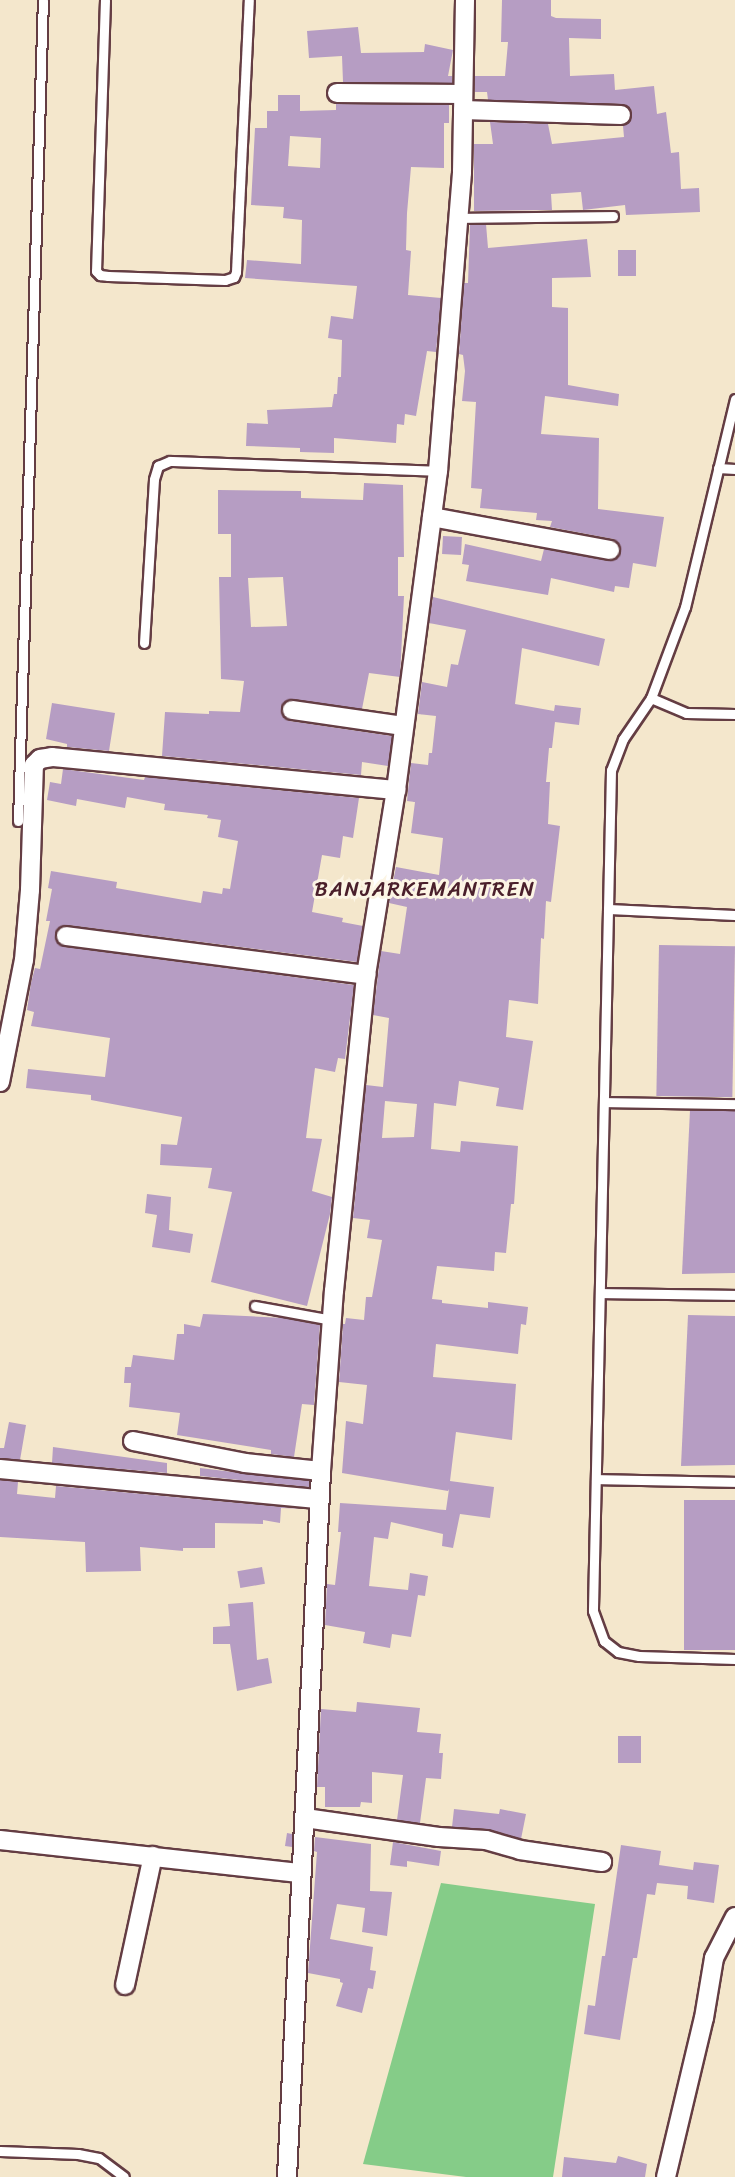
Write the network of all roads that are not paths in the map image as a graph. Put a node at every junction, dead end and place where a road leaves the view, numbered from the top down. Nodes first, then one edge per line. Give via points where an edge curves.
1 (43, 0) edge
2 (105, 0) edge
3 (249, 0) edge
4 (465, 0) edge
5 (337, 93) dead end
6 (463, 102) junction
7 (621, 115) dead end
8 (613, 216) dead end
9 (458, 218) junction
10 (735, 399) edge
11 (718, 468) junction
12 (735, 469) edge
13 (438, 471) junction
14 (432, 517) junction
15 (610, 550) dead end
16 (144, 643) dead end
17 (651, 698) junction
18 (292, 710) dead end
19 (735, 714) edge
20 (403, 726) junction
21 (396, 790) junction
22 (18, 820) dead end
23 (608, 909) junction
24 (735, 915) edge
25 (66, 936) dead end
26 (366, 975) junction
27 (0, 1082) edge
28 (604, 1102) junction
29 (735, 1104) edge
30 (600, 1293) junction
31 (735, 1295) edge
32 (255, 1306) dead end
33 (332, 1320) junction
34 (133, 1441) dead end
35 (0, 1469) edge
36 (321, 1471) junction
37 (596, 1479) junction
38 (735, 1482) edge
39 (320, 1499) junction
40 (735, 1659) edge
41 (305, 1818) junction
42 (0, 1840) edge
43 (153, 1856) junction
44 (602, 1862) dead end
45 (302, 1873) junction
46 (735, 1917) edge
47 (125, 1985) dead end
48 (0, 2151) edge
49 (124, 2177) edge
50 (287, 2177) edge
51 (666, 2177) edge

1 - 22 lane
2 - 3 lane via 96,272 108,276 225,280 236,272
4 - 6 street
5 - 6 street
6 - 7 street
6 - 9 street
8 - 9 lane
9 - 13 street
10 - 11 lane
11 - 12 lane
11 - 17 lane via 685,607
13 - 14 street
13 - 16 lane via 170,461 158,466
14 - 15 street
14 - 20 street
17 - 19 lane via 686,713
17 - 23 lane via 623,739 611,770
18 - 20 street
20 - 21 street
21 - 26 street
21 - 27 street via 52,757 40,759 34,765 24,960
23 - 24 lane
23 - 28 lane
25 - 26 street
26 - 33 street
28 - 29 lane
28 - 30 lane
30 - 31 lane
30 - 37 lane
32 - 33 lane
33 - 36 street
34 - 36 street via 245,1462
35 - 39 street
36 - 39 street
37 - 38 lane
37 - 40 lane via 593,1611 604,1641 618,1652 639,1656
39 - 41 street
41 - 44 street via 486,1840 520,1850
41 - 45 street
42 - 43 street
43 - 45 street
43 - 47 street
45 - 50 street
46 - 51 street via 714,1958 704,2019
48 - 49 lane via 99,2158

